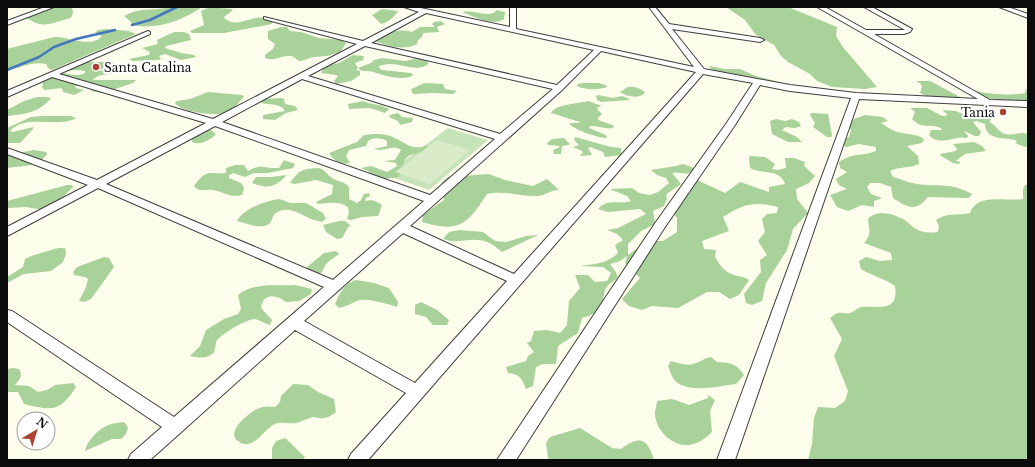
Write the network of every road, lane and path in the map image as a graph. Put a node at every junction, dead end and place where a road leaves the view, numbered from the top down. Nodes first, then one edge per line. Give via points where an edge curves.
1 (51, 7) edge
2 (407, 7) edge
3 (513, 7) edge
4 (652, 7) edge
5 (820, 7) edge
6 (867, 7) edge
7 (1002, 7) edge
8 (425, 11) junction
9 (1028, 16) edge
10 (266, 18) dead end
11 (7, 23) edge
12 (667, 26) junction
13 (513, 29) junction
14 (861, 32) junction
15 (148, 33) dead end
16 (760, 40) dead end
17 (362, 43) junction
18 (599, 48) junction
19 (701, 71) junction
20 (52, 75) junction
21 (300, 76) junction
22 (757, 83) junction
23 (559, 88) junction
24 (7, 94) edge
25 (856, 96) junction
26 (988, 102) junction
27 (1028, 104) edge
28 (213, 122) junction
29 (502, 138) junction
30 (7, 151) edge
31 (97, 184) junction
32 (432, 200) junction
33 (401, 227) junction
34 (7, 232) edge
35 (516, 280) junction
36 (334, 286) junction
37 (7, 314) edge
38 (293, 322) junction
39 (417, 392) junction
40 (175, 427) junction
41 (137, 460) edge
42 (357, 460) edge
43 (506, 460) edge
44 (726, 460) edge

1 - 11 street
2 - 8 street
3 - 13 street
4 - 12 street
5 - 14 street
6 - 14 street via 909,29 904,32
7 - 9 street
8 - 13 street
8 - 17 street
10 - 17 street
12 - 16 street
12 - 19 street
13 - 18 street
14 - 26 street
15 - 20 street
17 - 21 street
17 - 23 street
18 - 19 street
18 - 23 street
19 - 22 street
19 - 35 street
20 - 24 street
20 - 28 street
21 - 28 street
21 - 29 street
22 - 25 street
22 - 43 street
23 - 29 street
25 - 26 street
25 - 44 street
26 - 27 street
28 - 31 street
28 - 32 street
29 - 32 street
30 - 31 street
31 - 34 street
31 - 36 street
32 - 33 street
33 - 35 street
33 - 36 street
35 - 39 street
36 - 38 street
37 - 40 street
38 - 39 street
38 - 40 street
39 - 42 street
40 - 41 street

